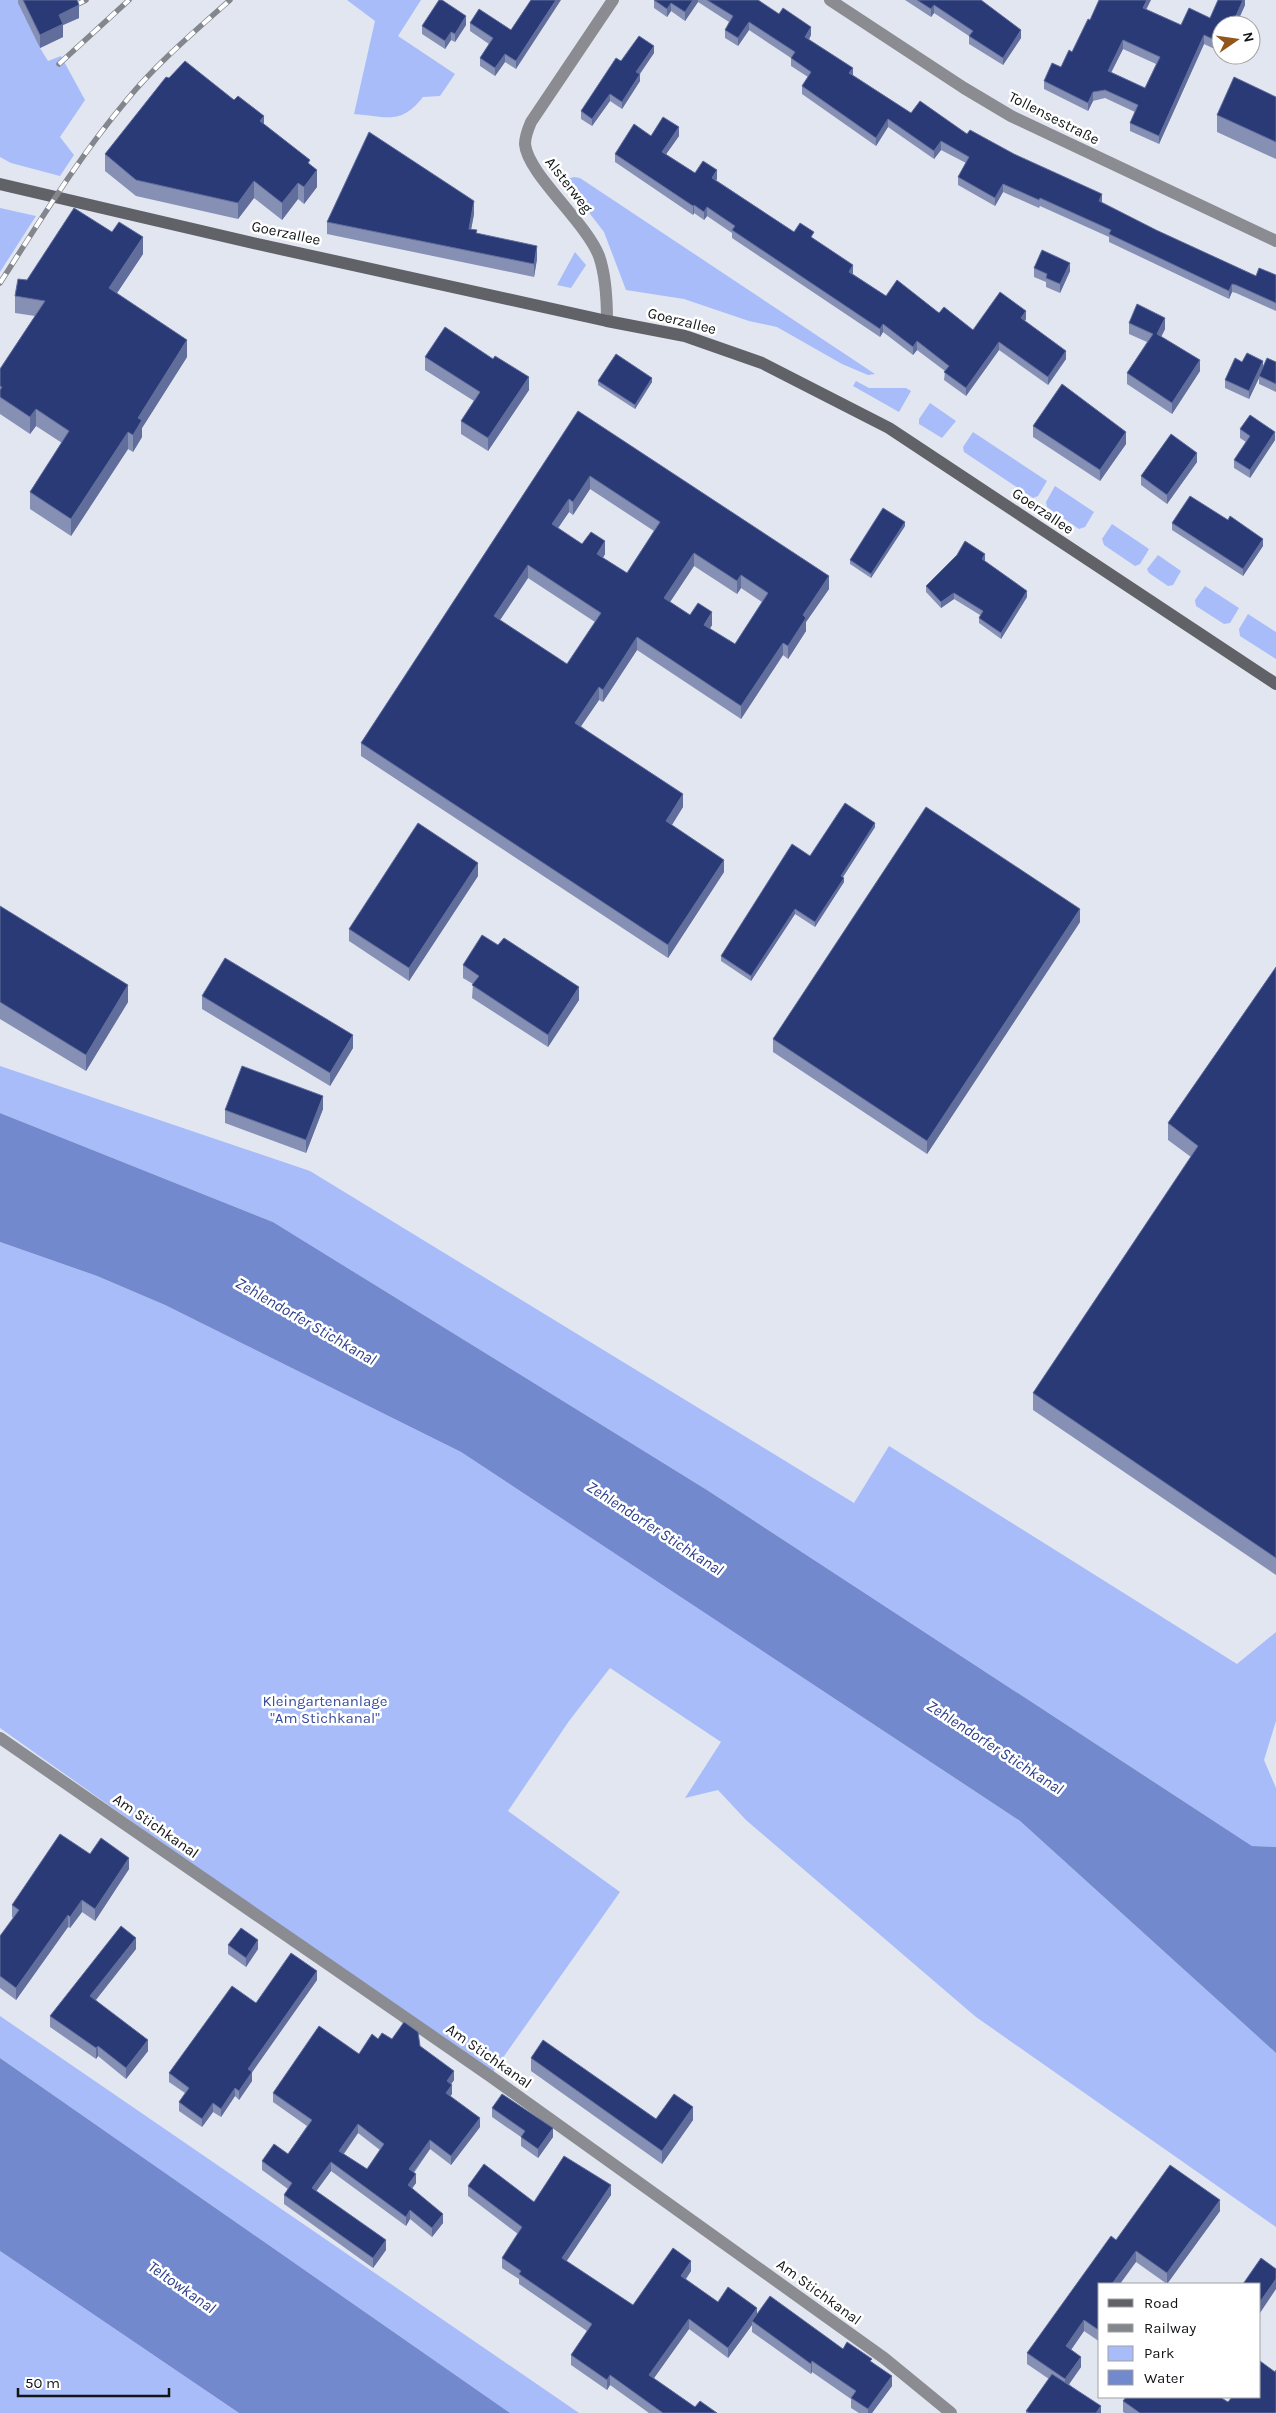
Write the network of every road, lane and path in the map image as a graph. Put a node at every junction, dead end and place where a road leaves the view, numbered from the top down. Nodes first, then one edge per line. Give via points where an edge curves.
1 (613, 0) edge
2 (830, 0) edge
3 (0, 184) edge
4 (1276, 241) edge
5 (607, 321) junction
6 (1276, 684) edge
7 (0, 1738) edge
8 (951, 2413) edge

1 - 5 street, Alsterweg via 531,122 525,144 531,163 586,232 598,256 606,292
2 - 4 street, Tollensestraße via 1011,116
3 - 5 main road, Goerzallee
5 - 6 main road, Goerzallee via 685,336 762,363 860,412
7 - 8 street, Am Stichkanal via 490,2076 884,2358

